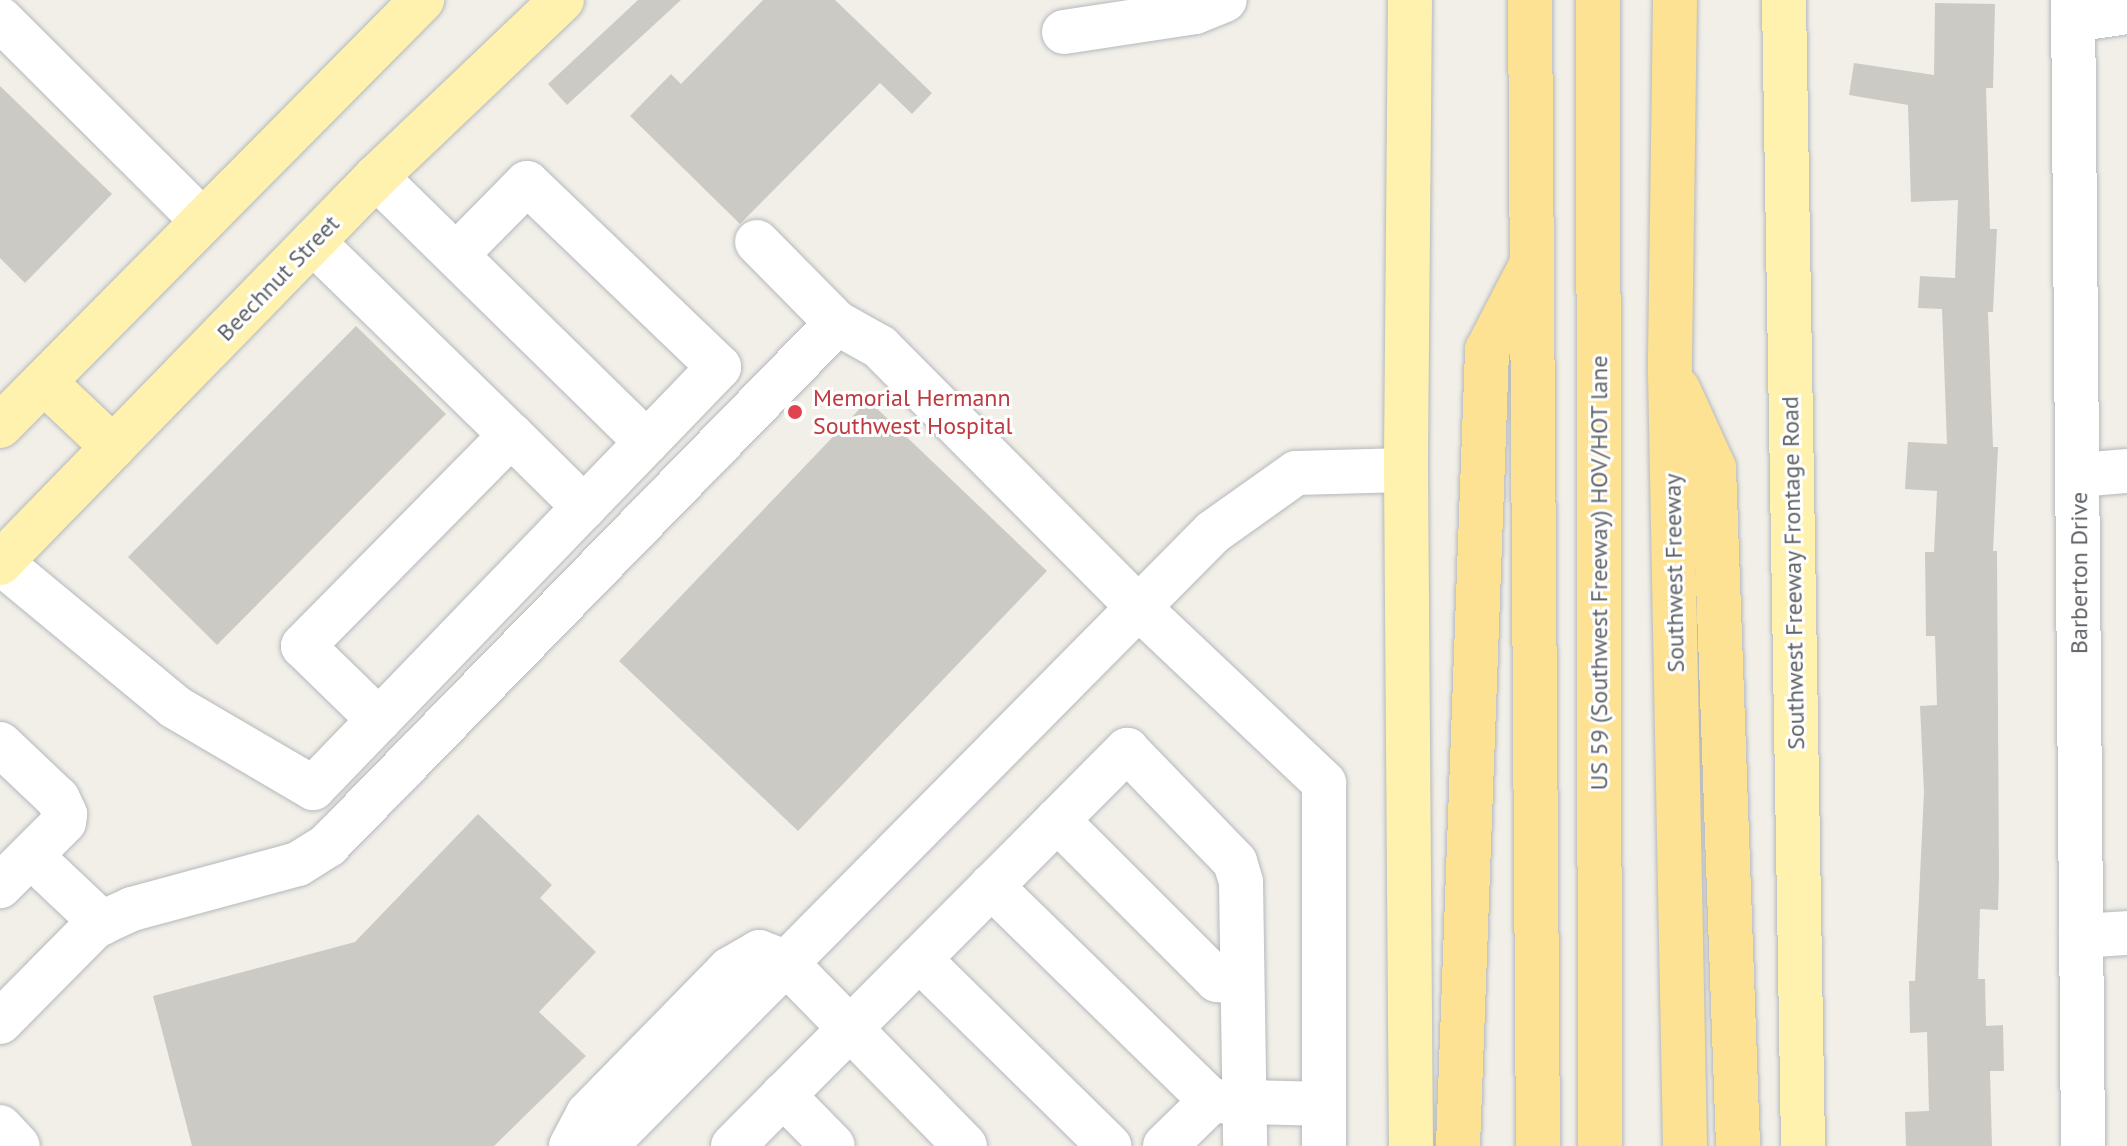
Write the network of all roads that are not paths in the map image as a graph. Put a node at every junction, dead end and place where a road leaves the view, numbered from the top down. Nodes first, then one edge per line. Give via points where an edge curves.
1 (422, 0) edge
2 (562, 0) edge
3 (1225, 0) edge
4 (1410, 0) edge
5 (1530, 0) edge
6 (1598, 0) edge
7 (1675, 0) edge
8 (1784, 0) edge
9 (2073, 10) edge
10 (2127, 12) edge
11 (0, 19) edge
12 (1064, 32) dead end
13 (376, 177) junction
14 (202, 220) junction
15 (313, 242) junction
16 (757, 242) dead end
17 (456, 255) junction
18 (1532, 263) junction
19 (837, 323) junction
20 (1670, 372) junction
21 (44, 382) junction
22 (0, 426) edge
23 (511, 435) junction
24 (647, 442) junction
25 (113, 447) junction
26 (1406, 470) junction
27 (2127, 471) edge
28 (2078, 475) junction
29 (584, 507) junction
30 (0, 562) edge
31 (1136, 605) junction
32 (379, 720) junction
33 (0, 744) edge
34 (1057, 820) junction
35 (14, 872) edge
36 (991, 886) junction
37 (90, 932) junction
38 (2127, 933) edge
39 (2081, 936) junction
40 (919, 959) junction
41 (785, 962) junction
42 (1242, 982) junction
43 (0, 1022) edge
44 (849, 1030) junction
45 (783, 1095) junction
46 (1227, 1102) junction
47 (1324, 1125) edge
48 (0, 1127) edge
49 (18, 1146) edge
50 (571, 1146) edge
51 (605, 1146) edge
52 (733, 1146) edge
53 (833, 1146) edge
54 (965, 1146) edge
55 (1109, 1146) edge
56 (1165, 1146) edge
57 (1245, 1146) edge
58 (1411, 1146) edge
59 (1458, 1146) edge
60 (1538, 1146) edge
61 (1600, 1146) edge
62 (1685, 1146) edge
63 (1738, 1146) edge
64 (1803, 1146) edge
65 (2083, 1146) edge

1 - 14 main road
2 - 13 main road, Beechnut Street
3 - 12 street via 1195,12
4 - 26 main road
5 - 18 highway
6 - 61 highway, US 59 (Southwest Freeway) HOV/HOT lane
7 - 20 highway, Southwest Freeway
8 - 64 main road, Southwest Freeway Frontage Road
9 - 10 street
9 - 28 street, Barberton Drive
11 - 14 street
13 - 15 main road, Beechnut Street
13 - 17 street
14 - 21 main road
15 - 23 street
15 - 25 main road, Beechnut Street
16 - 19 street
17 - 24 street
17 - 24 street via 527,183 719,367
18 - 59 highway via 1487,350
18 - 60 highway
19 - 31 street via 880,347
19 - 37 street via 328,845 298,864 132,909
20 - 62 highway, Southwest Freeway
20 - 63 highway via 1714,468
21 - 22 main road
21 - 25 main road
23 - 29 street
23 - 32 street via 303,646
24 - 29 street
25 - 30 main road, Beechnut Street
26 - 31 street via 1296,473 1213,532
26 - 58 main road
27 - 28 street
28 - 39 street, Barberton Drive
29 - 32 street
30 - 32 street via 175,707 313,788
31 - 41 street
31 - 47 street via 1324,783
33 - 35 street via 58,799 65,814
34 - 36 street
34 - 42 street via 1217,980
34 - 42 street via 1127,750 1235,862 1241,882
35 - 37 street
36 - 40 street
36 - 46 street
37 - 43 street
38 - 39 street
39 - 65 street, Barberton Drive
40 - 44 street
40 - 55 street
41 - 44 street
41 - 50 street via 759,952 730,969 588,1114
41 - 51 street
42 - 46 street
44 - 45 street
44 - 54 street
45 - 52 street
45 - 53 street
46 - 47 street
46 - 56 street
46 - 57 street
48 - 49 street

